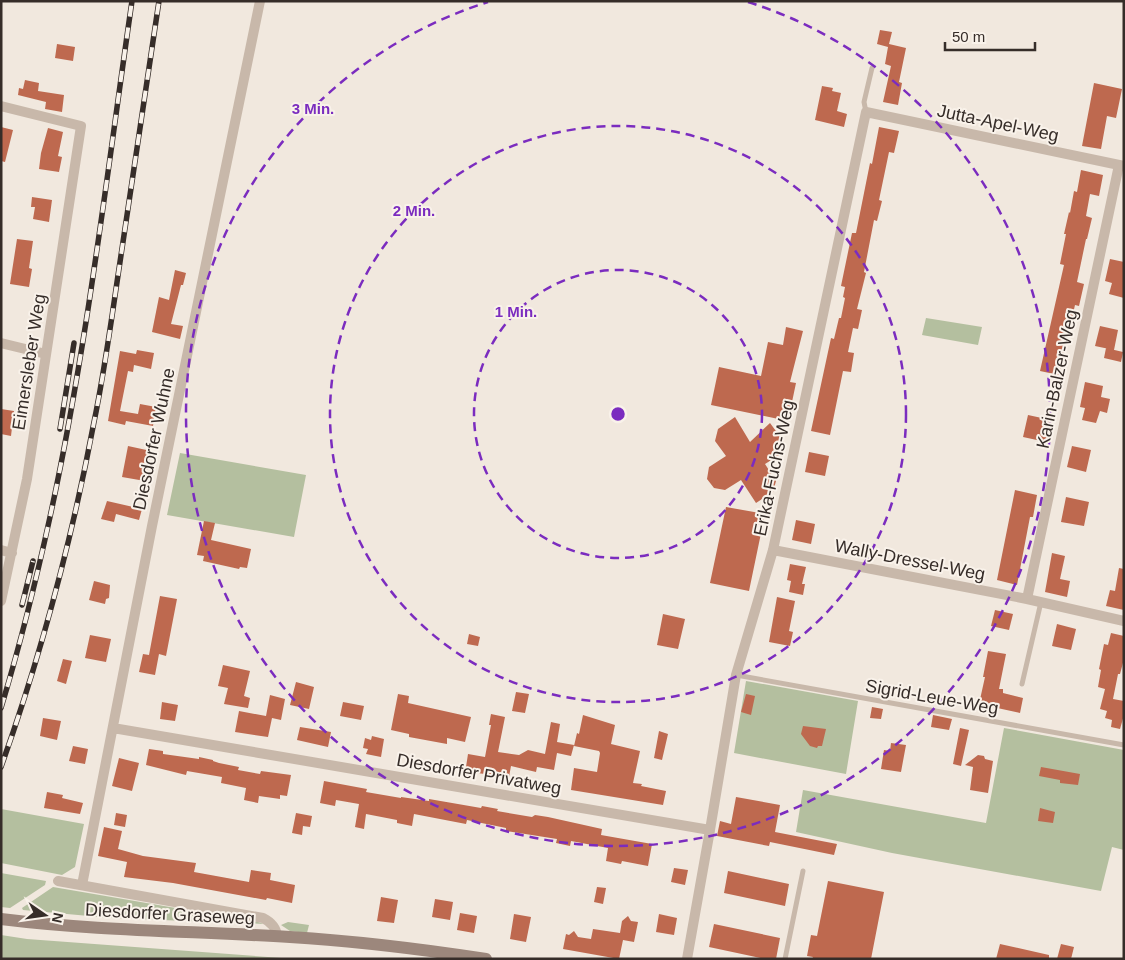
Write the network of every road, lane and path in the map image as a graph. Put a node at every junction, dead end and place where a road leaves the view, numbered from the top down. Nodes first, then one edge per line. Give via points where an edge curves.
1 (260, 1) edge
2 (872, 68) dead end
3 (1, 106) edge
4 (866, 112) junction
5 (1121, 166) edge
6 (1, 342) edge
7 (46, 354) junction
8 (1, 550) edge
9 (773, 550) junction
10 (12, 553) junction
11 (1027, 599) junction
12 (1, 601) edge
13 (1041, 602) junction
14 (1124, 621) edge
15 (736, 675) junction
16 (1022, 684) dead end
17 (113, 728) junction
18 (1124, 745) edge
19 (710, 830) junction
20 (803, 871) dead end
21 (58, 881) dead end
22 (82, 885) junction
23 (1, 919) edge
24 (277, 936) junction
25 (486, 959) edge
26 (687, 959) edge
27 (785, 959) edge

1 - 17 street, Diesdorfer Wuhne
2 - 4 lane via 864,102
3 - 7 street, Eimersleber Weg via 81,126
4 - 5 street, Jutta-Apel-Weg
4 - 9 street, Erika-Fuchs-Weg
5 - 11 street, Karin-Balzer-Weg
6 - 7 street
7 - 10 street, Eimersleber Weg
8 - 10 street
9 - 11 street, Wally-Dressel-Weg
9 - 15 street, Erika-Fuchs-Weg
10 - 12 street, Eimersleber Weg
11 - 13 street, Wally-Dressel-Weg
13 - 14 street, Wally-Dressel-Weg
13 - 16 lane
15 - 18 lane, Sigrid-Leue-Weg
15 - 19 street, Erika-Fuchs-Weg
17 - 19 street, Diesdorfer Privatweg
17 - 22 street, Diesdorfer Wuhne
19 - 26 street
20 - 27 lane
21 - 22 street, Diesdorfer Graseweg
22 - 24 street, Diesdorfer Graseweg via 263,918 272,924
23 - 24 main road, Diesdorfer Graseweg via 143,931
24 - 25 main road, Diesdorfer Graseweg

